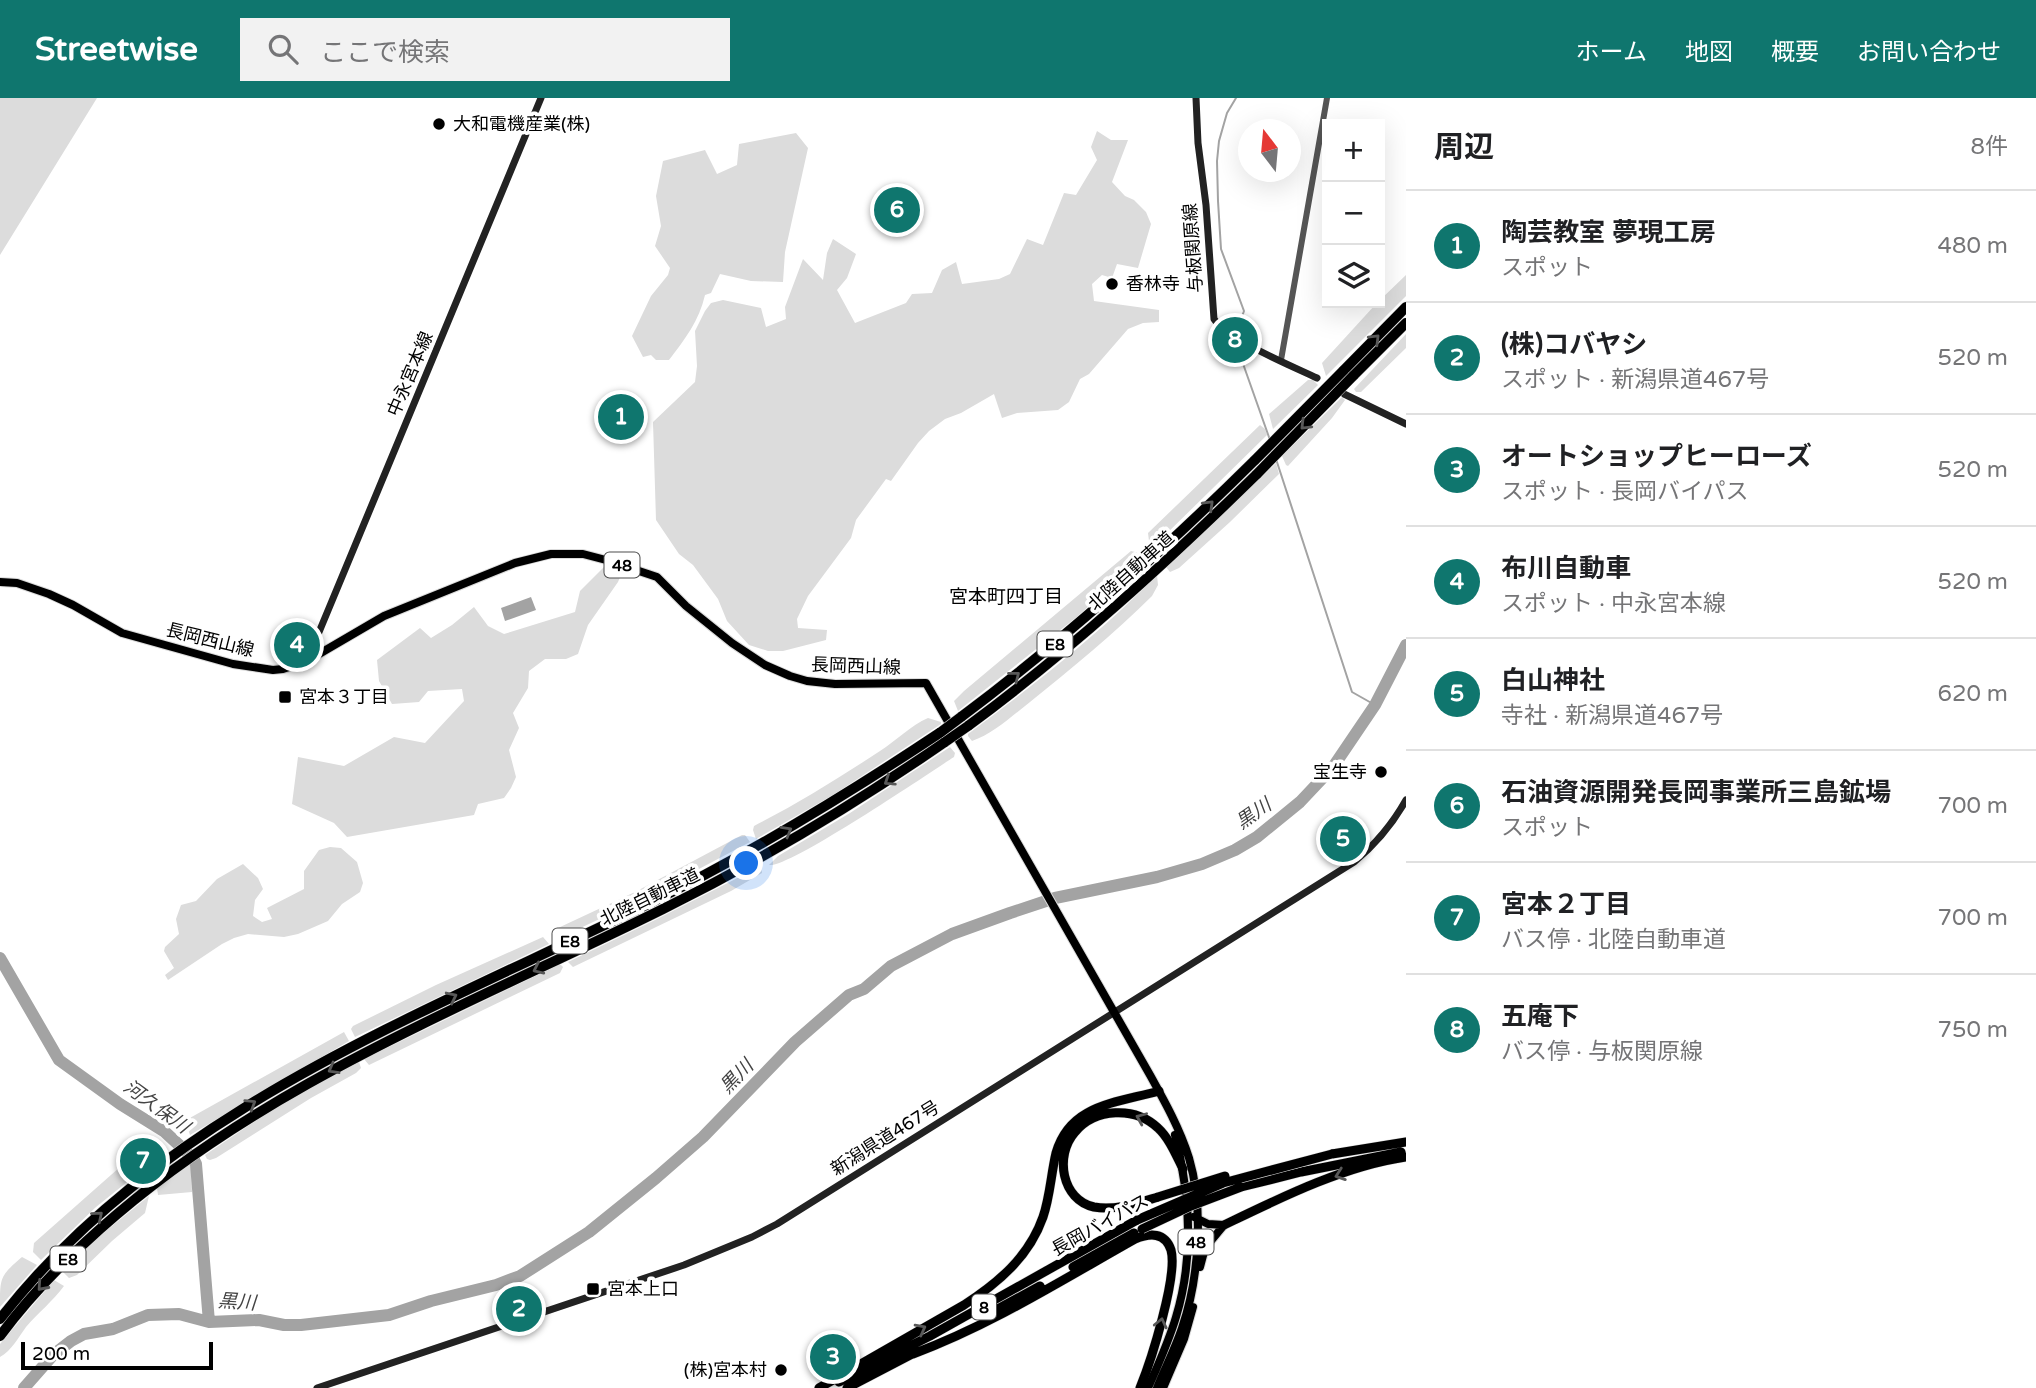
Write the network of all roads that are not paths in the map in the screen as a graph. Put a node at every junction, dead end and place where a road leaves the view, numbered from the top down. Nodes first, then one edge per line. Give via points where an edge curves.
1 (541, 98) edge
2 (1196, 98) edge
3 (1327, 98) edge
4 (1406, 307) edge
5 (1406, 323) edge
6 (1281, 360) junction
7 (1348, 374) junction
8 (1317, 378) dead end
9 (1344, 394) dead end
10 (1406, 424) edge
11 (0, 582) edge
12 (307, 662) junction
13 (1406, 800) edge
14 (1115, 1012) junction
15 (1160, 1093) junction
16 (1406, 1142) edge
17 (196, 1146) junction
18 (1332, 1154) junction
19 (1406, 1154) edge
20 (1183, 1169) junction
21 (1185, 1200) junction
22 (1196, 1219) junction
23 (1139, 1225) junction
24 (1223, 1225) junction
25 (0, 1318) edge
26 (0, 1336) edge
27 (913, 1354) junction
28 (317, 1388) edge
29 (819, 1388) edge
30 (828, 1388) edge
31 (847, 1388) edge
32 (1140, 1388) edge
33 (1149, 1388) edge
34 (1157, 1388) edge
35 (1163, 1388) edge

1 - 12 main road, 中永宮本線
2 - 6 main road, 与板関原線 via 1214,319 1222,329
3 - 6 street
7 -> 4 highway, 北陸自動車道 / E8
5 - 7 highway, 北陸自動車道 / E8
6 - 8 main road, 与板関原線
17 -> 7 highway, 北陸自動車道 / E8, bridge via 280,1086 375,1034 733,861 845,796 941,732 1059,641
7 -> 17 highway, 北陸自動車道 / E8, bridge via 1257,474 1169,558 1036,675 946,743 742,868 351,1059
9 - 10 main road
11 - 12 main road, 長岡西山線 / 48 via 49,594 122,634 233,664 273,670
12 - 14 main road, 長岡西山線 / 48 via 384,616 515,563 571,553 657,577 732,643 778,672 823,683 926,683
13 - 14 main road, 新潟県道467号 via 1381,839 1354,862
14 - 15 main road, 長岡西山線 / 48
14 - 28 main road, 新潟県道467号 via 752,1237 684,1265
15 - 20 main road, 48
15 - 22 main road, 長岡西山線 / 48 via 1189,1159
29 -> 15 highway via 955,1311 1001,1278 1025,1252 1042,1218 1056,1153 1068,1128 1096,1108
16 - 18 highway, 長岡バイパス / 8
25 -> 17 highway, 北陸自動車道 / E8 via 81,1231 146,1177
17 -> 26 highway, 北陸自動車道 / E8 via 66,1261
20 -> 18 highway, bridge via 1151,1122 1117,1113 1091,1120 1074,1133 1063,1172 1081,1202 1112,1209 1249,1170
18 - 23 highway, 長岡バイパス / 8, bridge via 1223,1183
19 - 23 highway, 長岡バイパス / 8, bridge via 1241,1187
19 -> 24 highway via 1290,1192
20 - 21 main road, 48
21 - 22 main road
21 - 33 main road, 48 via 1187,1255 1179,1307
22 - 24 main road
22 - 34 main road, 長岡西山線 / 48 via 1188,1308
23 - 27 highway, 長岡バイパス / 8
23 - 30 highway, 長岡バイパス / 8
24 - 35 main road, 48 via 1202,1255 1189,1325
27 - 31 highway, 長岡バイパス / 8
32 -> 27 highway via 1156,1342 1172,1261 1170,1248 1156,1235 1135,1239 1020,1305

